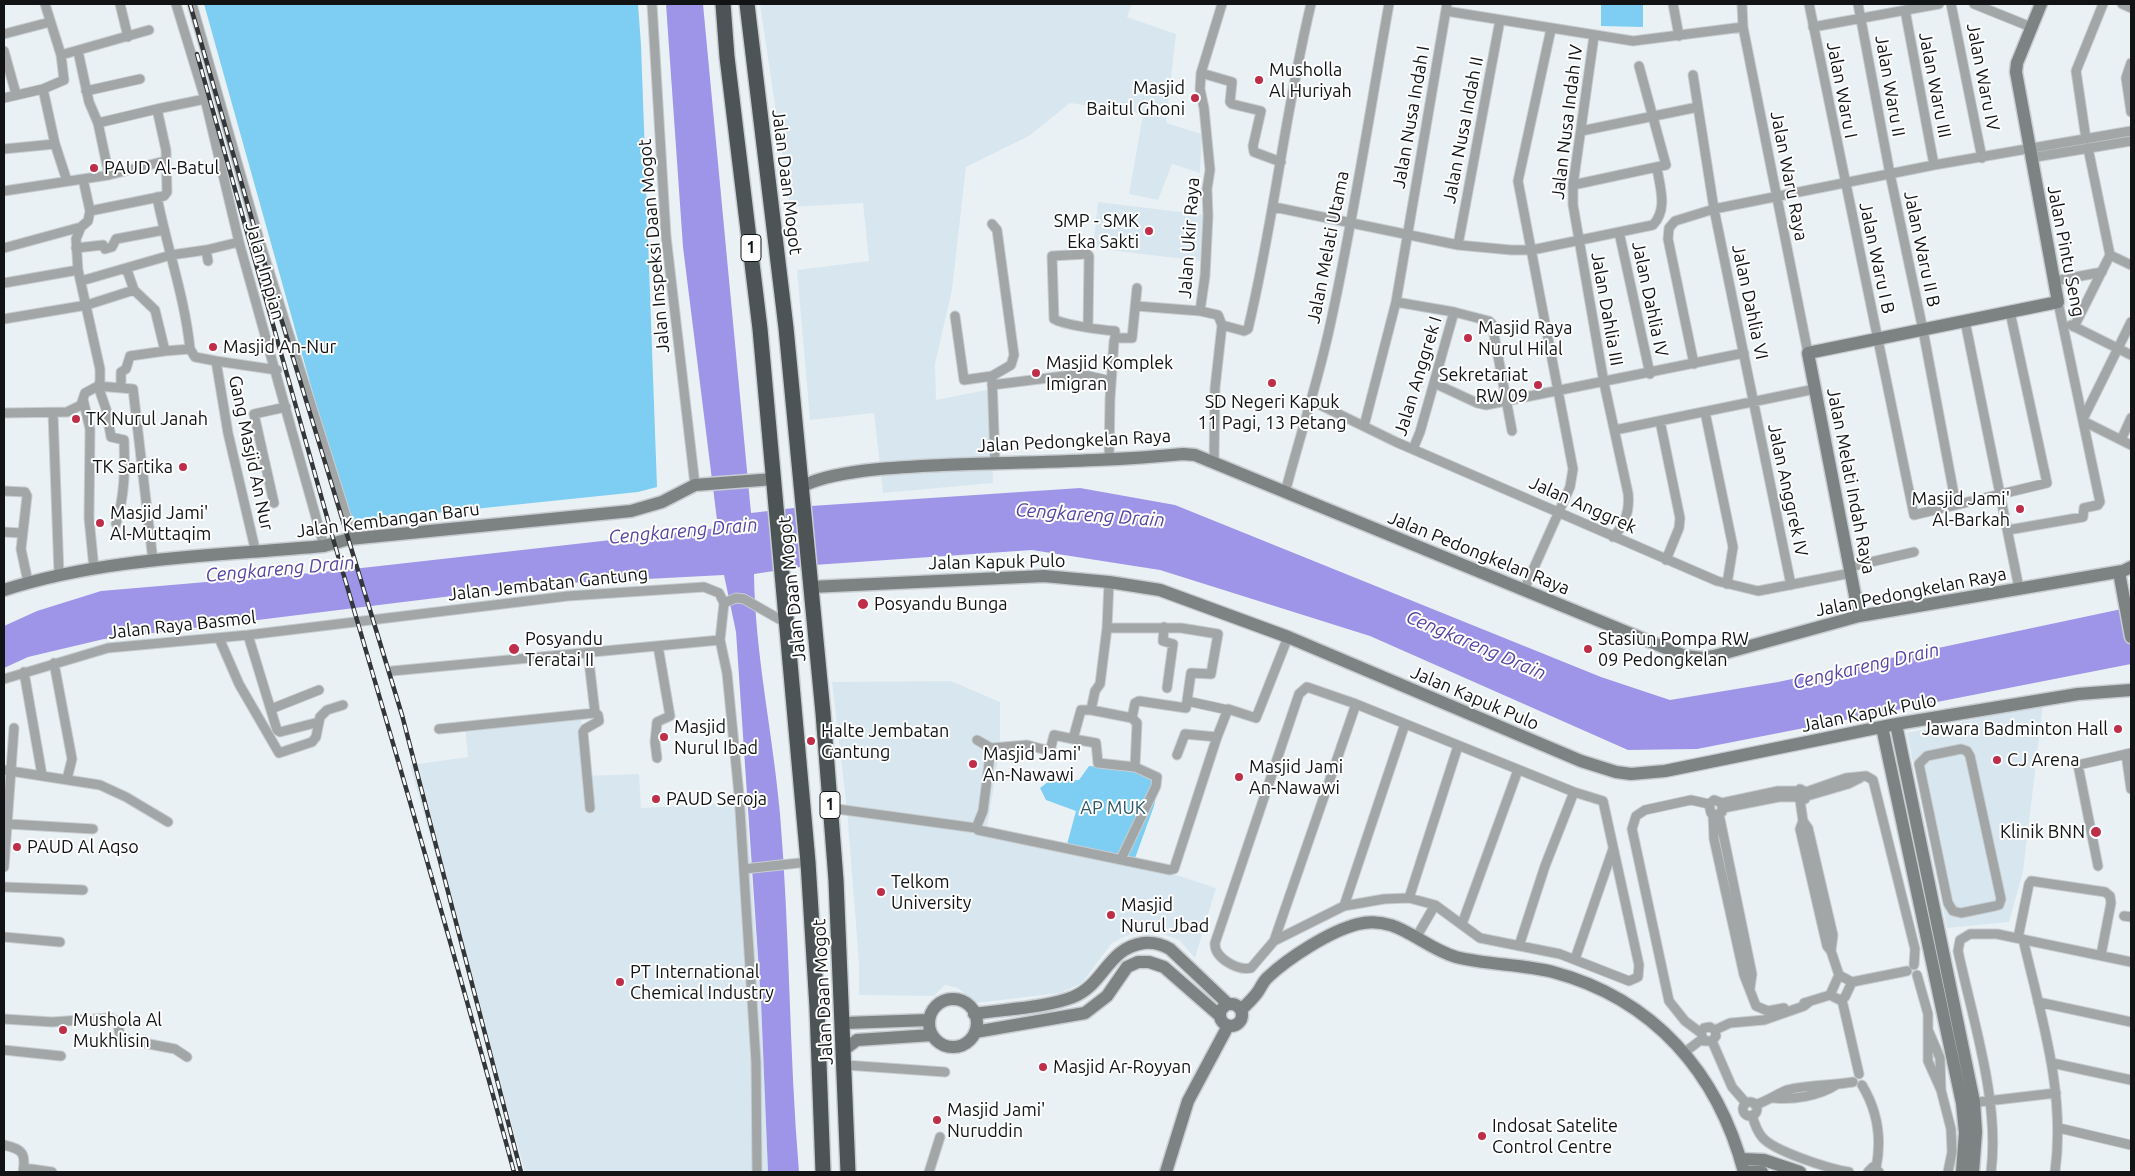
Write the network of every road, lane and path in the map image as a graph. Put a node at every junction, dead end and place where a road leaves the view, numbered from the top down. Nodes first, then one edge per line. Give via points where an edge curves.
1 (45, 4) edge
2 (120, 4) edge
3 (176, 4) edge
4 (192, 4) edge
5 (652, 4) edge
6 (723, 4) edge
7 (748, 4) edge
8 (1222, 4) edge
9 (1311, 4) edge
10 (1389, 4) edge
11 (1673, 4) edge
12 (1742, 4) edge
13 (1809, 4) edge
14 (1858, 4) edge
15 (1939, 4) edge
16 (1951, 4) edge
17 (1974, 4) edge
18 (2042, 4) edge
19 (2103, 4) edge
20 (2122, 4) edge
21 (1447, 8) edge
22 (2131, 8) edge
23 (1905, 10) junction
24 (1861, 18) junction
25 (1500, 20) junction
26 (50, 22) junction
27 (1813, 26) junction
28 (1743, 27) junction
29 (2031, 27) junction
30 (1551, 29) junction
31 (149, 30) dead end
32 (4, 34) edge
33 (1594, 36) junction
34 (1680, 36) junction
35 (128, 37) junction
36 (4, 51) edge
37 (78, 51) junction
38 (61, 55) junction
39 (2131, 63) edge
40 (1640, 66) dead end
41 (1202, 73) junction
42 (1693, 75) dead end
43 (140, 79) dead end
44 (43, 89) junction
45 (86, 91) junction
46 (16, 94) junction
47 (4, 98) edge
48 (205, 98) junction
49 (1698, 107) junction
50 (157, 109) junction
51 (2131, 112) edge
52 (1653, 117) junction
53 (98, 123) junction
54 (1581, 131) junction
55 (2131, 131) edge
56 (2131, 141) edge
57 (55, 144) junction
58 (2087, 144) junction
59 (4, 149) edge
60 (2030, 154) junction
61 (1982, 158) junction
62 (165, 161) junction
63 (1282, 162) junction
64 (1934, 166) junction
65 (1658, 168) junction
66 (1890, 174) junction
67 (109, 175) junction
68 (83, 179) junction
69 (67, 181) junction
70 (1845, 183) junction
71 (1573, 185) junction
72 (4, 191) edge
73 (157, 197) junction
74 (1777, 197) junction
75 (1274, 207) junction
76 (1714, 209) junction
77 (90, 211) junction
78 (1351, 223) junction
79 (992, 224) dead end
80 (81, 226) junction
81 (164, 230) junction
82 (1619, 232) junction
83 (1407, 235) junction
84 (1578, 241) junction
85 (239, 242) junction
86 (1458, 245) junction
87 (4, 248) edge
88 (76, 248) junction
89 (206, 250) junction
90 (1532, 250) junction
91 (171, 255) junction
92 (2110, 255) junction
93 (208, 261) dead end
94 (2131, 266) edge
95 (78, 270) junction
96 (124, 270) junction
97 (2102, 272) junction
98 (81, 281) junction
99 (2054, 281) junction
100 (4, 283) edge
101 (1137, 288) dead end
102 (134, 290) junction
103 (1396, 302) junction
104 (2058, 302) junction
105 (87, 305) junction
106 (1136, 306) junction
107 (1200, 311) junction
108 (1454, 312) junction
109 (2010, 312) junction
110 (955, 316) dead end
111 (4, 319) edge
112 (1965, 321) junction
113 (2062, 321) junction
114 (2131, 322) edge
115 (1222, 325) junction
116 (1088, 327) junction
117 (2074, 327) junction
118 (1923, 330) junction
119 (1115, 338) junction
120 (1877, 339) junction
121 (190, 349) junction
122 (2118, 349) junction
123 (165, 351) junction
124 (1744, 353) junction
125 (1808, 354) junction
126 (2131, 355) edge
127 (216, 361) junction
128 (1694, 364) junction
129 (277, 370) junction
130 (1650, 374) junction
131 (992, 380) junction
132 (1111, 381) junction
133 (1604, 382) junction
134 (1434, 383) junction
135 (98, 386) junction
136 (122, 387) junction
137 (1815, 389) junction
138 (1558, 392) junction
139 (83, 399) junction
140 (1312, 401) junction
141 (1506, 402) junction
142 (1752, 402) junction
143 (286, 407) junction
144 (1705, 412) junction
145 (4, 413) edge
146 (54, 413) junction
147 (2131, 418) edge
148 (2083, 420) junction
149 (1660, 421) junction
150 (1364, 426) junction
151 (1614, 430) junction
152 (1512, 431) dead end
153 (2120, 440) junction
154 (2131, 445) edge
155 (1413, 449) junction
156 (1109, 460) junction
157 (995, 462) junction
158 (1214, 464) junction
159 (801, 483) junction
160 (701, 485) junction
161 (774, 485) junction
162 (4, 491) edge
163 (1284, 493) junction
164 (2000, 494) junction
165 (274, 503) dead end
166 (1956, 505) junction
167 (1558, 512) junction
168 (116, 524) dead end
169 (2008, 530) junction
170 (4, 532) edge
171 (21, 533) junction
172 (1613, 537) junction
173 (353, 538) junction
174 (324, 546) junction
175 (1914, 552) dead end
176 (256, 553) junction
177 (1666, 560) junction
178 (153, 561) junction
179 (94, 569) junction
180 (1850, 570) junction
181 (2125, 573) edge
182 (59, 574) junction
183 (28, 582) junction
184 (1109, 582) junction
185 (1727, 584) junction
186 (1791, 585) junction
187 (811, 587) junction
188 (2019, 588) junction
189 (4, 590) edge
190 (1524, 590) junction
191 (726, 602) junction
192 (1859, 616) junction
193 (367, 621) joint
194 (786, 622) junction
195 (1164, 627) junction
196 (1107, 628) junction
197 (248, 635) junction
198 (1288, 637) junction
199 (2131, 637) edge
200 (219, 638) junction
201 (720, 640) junction
202 (658, 646) junction
203 (588, 653) junction
204 (54, 663) junction
205 (392, 671) dead end
206 (24, 672) junction
207 (4, 680) edge
208 (1167, 688) dead end
209 (319, 690) dead end
210 (2131, 690) edge
211 (1187, 701) junction
212 (1356, 704) junction
213 (343, 705) dead end
214 (271, 709) junction
215 (1091, 710) junction
216 (1228, 710) junction
217 (595, 713) junction
218 (1132, 718) junction
219 (315, 723) dead end
220 (1404, 724) junction
221 (1896, 724) junction
222 (1882, 727) junction
223 (14, 728) dead end
224 (439, 729) dead end
225 (1217, 737) junction
226 (1073, 739) junction
227 (977, 740) dead end
228 (1458, 746) junction
229 (991, 748) junction
230 (2129, 754) edge
231 (1178, 755) dead end
232 (657, 758) dead end
233 (1134, 767) junction
234 (8, 770) edge
235 (1518, 770) junction
236 (42, 775) junction
237 (67, 779) junction
238 (2131, 789) edge
239 (1574, 792) junction
240 (1802, 795) junction
241 (1708, 804) junction
242 (590, 808) dead end
243 (830, 808) junction
244 (1719, 810) junction
245 (168, 822) dead end
246 (976, 828) junction
247 (6, 829) edge
248 (93, 829) dead end
249 (1933, 834) junction
250 (1919, 838) junction
251 (1905, 840) junction
252 (1614, 847) junction
253 (1121, 859) junction
254 (808, 862) junction
255 (2098, 866) dead end
256 (4, 867) edge
257 (746, 869) junction
258 (4, 887) edge
259 (83, 890) dead end
260 (1409, 898) junction
261 (1435, 905) junction
262 (1344, 906) junction
263 (1462, 924) junction
264 (1417, 936) junction
265 (4, 937) edge
266 (2021, 938) junction
267 (1274, 941) junction
268 (60, 942) dead end
269 (1519, 946) junction
270 (2101, 955) junction
271 (1575, 959) junction
272 (2131, 962) edge
273 (1911, 968) junction
274 (1839, 975) junction
275 (1852, 982) junction
276 (1830, 995) junction
277 (1842, 1000) junction
278 (1809, 1002) junction
279 (2038, 1002) junction
280 (1235, 1006) junction
281 (1756, 1006) junction
282 (974, 1014) junction
283 (1220, 1016) junction
284 (4, 1019) edge
285 (929, 1020) junction
286 (1744, 1020) junction
287 (2131, 1022) edge
288 (844, 1024) junction
289 (818, 1026) junction
290 (1228, 1026) junction
291 (1714, 1030) junction
292 (975, 1032) junction
293 (932, 1035) junction
294 (1701, 1036) junction
295 (1712, 1041) junction
296 (844, 1049) junction
297 (4, 1050) edge
298 (1685, 1052) junction
299 (61, 1056) dead end
300 (187, 1057) dead end
301 (2052, 1063) junction
302 (845, 1065) junction
303 (945, 1072) dead end
304 (2131, 1080) edge
305 (1857, 1084) junction
306 (2056, 1093) junction
307 (1990, 1102) junction
308 (1746, 1103) junction
309 (1968, 1103) junction
310 (1756, 1105) junction
311 (1752, 1115) junction
312 (2059, 1128) junction
313 (940, 1137) dead end
314 (4, 1145) edge
315 (2131, 1145) edge
316 (1741, 1159) junction
317 (24, 1170) edge
318 (1874, 1171) edge
319 (52, 1172) edge
320 (757, 1172) edge
321 (823, 1172) edge
322 (848, 1172) edge
323 (930, 1172) edge
324 (1166, 1172) edge
325 (1744, 1172) edge
326 (1762, 1172) edge
327 (1800, 1172) edge
328 (1849, 1172) edge
329 (1948, 1172) edge
330 (1962, 1172) edge
331 (1973, 1172) edge
332 (1991, 1172) edge
333 (2055, 1172) edge

1 - 26 street
2 - 35 street
3 - 48 street, Jalan Impian
4 - 173 street via 259,239
5 - 160 street, Jalan Inspeksi Daan Mogot via 666,236
6 - 161 highway, Jalan Daan Mogot / 1 via 760,329
7 - 159 highway, Jalan Daan Mogot / 1
8 - 41 street, Jalan Ukir Raya
9 - 63 street via 1298,59
10 - 78 street, Jalan Melati Utama
11 - 34 street
12 - 28 street, Jalan Waru Raya
13 - 27 street, Jalan Waru I
14 - 24 street, Jalan Waru II
15 - 23 street
16 - 61 street, Jalan Waru IV
17 - 29 street
18 - 29 street, Jalan Pintu Seng
19 - 58 street via 2076,71
20 - 22 street
21 - 25 street
21 - 83 street, Jalan Nusa Indah I
23 - 24 street
23 - 64 street, Jalan Waru III
24 - 27 street
24 - 66 street, Jalan Waru II
25 - 30 street
25 - 86 street, Jalan Nusa Indah II
26 - 32 street
26 - 38 street
27 - 70 street, Jalan Waru I
28 - 34 street
28 - 74 street, Jalan Waru Raya
29 - 60 street, Jalan Pintu Seng via 2016,72
30 - 33 street
30 - 90 street via 1518,181
31 - 35 street
33 - 34 street via 1633,42
33 - 54 street, Jalan Nusa Indah IV
35 - 37 street
36 - 46 street
37 - 38 street
37 - 45 street
38 - 44 street via 64,80
39 - 51 street via 2126,78
40 - 52 street
41 - 63 street via 1232,82 1232,104 1261,110 1254,152
41 - 107 street, Jalan Ukir Raya via 1200,89 1210,170 1205,276
42 - 49 street, Jalan Dahlia VI
43 - 45 street
44 - 46 street
44 - 57 street
45 - 53 street
46 - 47 street
48 - 50 street
48 - 85 street, Jalan Impian
49 - 52 street
49 - 76 street, Jalan Dahlia VI
50 - 53 street
50 - 62 street via 166,150
52 - 54 street
52 - 65 street via 1666,165
53 - 67 street
54 - 71 street, Jalan Nusa Indah IV
55 - 58 street
56 - 58 street
57 - 59 street
57 - 69 street
58 - 60 street
58 - 92 street
60 - 61 street
60 - 99 street, Jalan Pintu Seng
61 - 64 street
62 - 67 street
62 - 73 street via 167,192
63 - 75 street
64 - 66 street
65 - 71 street
65 - 82 street via 1663,207 1660,218 1653,225
66 - 70 street
66 - 118 street, Jalan Waru II B
67 - 68 street
68 - 69 street
68 - 77 street
69 - 72 street
70 - 74 street
70 - 120 street, Jalan Waru I B
71 - 84 street, Jalan Nusa Indah IV
73 - 77 street
73 - 81 street
74 - 76 street
74 - 125 street, Jalan Waru Raya
75 - 78 street
75 - 115 street via 1248,329 1244,331
76 - 124 street, Jalan Dahlia VI
76 - 128 street via 1674,221 1668,238
77 - 80 street via 88,221
78 - 83 street
78 - 140 street, Jalan Melati Utama
79 - 131 street via 997,230 1014,355 1011,365
80 - 87 street
80 - 88 street
81 - 88 street via 116,239 112,247 105,249 103,245
81 - 91 street
82 - 84 street
82 - 130 street, Jalan Dahlia IV
83 - 86 street
83 - 103 street
84 - 90 street
84 - 133 street, Jalan Dahlia III
85 - 89 street
85 - 129 street, Jalan Impian
86 - 90 street
88 - 95 street
89 - 91 street
89 - 93 street
90 - 138 street
91 - 96 street
91 - 121 street
92 - 94 street
92 - 97 street
95 - 98 street
95 - 100 street
96 - 98 street
96 - 102 street via 127,270
97 - 99 street
97 - 117 street
98 - 105 street
99 - 104 street, Jalan Pintu Seng
101 - 106 street
102 - 105 street
102 - 123 street via 155,310
103 - 108 street, Jalan Anggrek I
103 - 150 street
104 - 109 street
104 - 113 street, Jalan Pintu Seng
105 - 111 street
105 - 135 street via 100,369
106 - 107 street
106 - 119 street via 1132,338
107 - 115 street, Jalan Ukir Raya via 1218,315
108 - 134 street, Jalan Anggrek I
108 - 141 street via 1489,320 1492,324
109 - 112 street
109 - 164 street via 2047,483
110 - 131 street via 964,380
112 - 118 street
112 - 164 street
113 - 117 street
113 - 148 street, Jalan Pintu Seng
114 - 122 street
115 - 158 street via 1214,388
116 - 116 street via 1054,319 1052,256 1090,256
116 - 119 street via 1115,332
117 - 122 street
118 - 120 street
118 - 166 street, Jalan Waru II B
119 - 132 street
120 - 125 street
120 - 166 street, Jalan Waru I B via 1913,513 1916,515
121 - 123 street
121 - 127 street via 195,357
122 - 126 street
122 - 148 street
123 - 136 street via 130,356 126,369 121,372
124 - 128 street
124 - 142 street, Jalan Dahlia VI
125 - 137 street, Jalan Melati Indah Raya
127 - 129 street, Gang Masjid An Nur
127 - 176 street, Gang Masjid An Nur via 230,443
128 - 130 street
129 - 143 street, Jalan Impian
130 - 133 street
131 - 132 street via 1080,374
131 - 157 street
132 - 156 street
133 - 138 street
133 - 151 street
134 - 141 street via 1477,403
134 - 155 street, Jalan Anggrek I
135 - 136 street
135 - 139 street via 85,393
135 - 168 street via 111,437 124,440 126,480
136 - 178 street via 124,390 133,389
137 - 142 street
137 - 180 street, Jalan Melati Indah Raya
138 - 141 street
138 - 167 street via 1573,469 1570,487
139 - 146 street via 76,409
139 - 179 street via 90,429 89,518
140 - 150 street, Jalan Anggrek
140 - 163 street, Jalan Melati Utama
141 - 152 street
142 - 144 street
142 - 186 street, Jalan Anggrek IV
143 - 165 street via 254,414
143 - 174 street, Jalan Impian
144 - 149 street
144 - 185 street via 1733,547
145 - 146 street
146 - 182 street
147 - 153 street
148 - 153 street
148 - 169 street, Jalan Pintu Seng via 2099,504 2084,508 2083,517
149 - 151 street
149 - 177 street via 1680,518
150 - 155 street, Jalan Anggrek
151 - 172 street via 1629,503 1625,520
153 - 154 street
155 - 167 street, Jalan Anggrek
156 - 157 street, Jalan Pedongkelan Raya
156 - 158 street, Jalan Pedongkelan Raya via 1183,454 1195,455
157 - 159 street, Jalan Pedongkelan Raya via 900,467
158 - 163 street, Jalan Pedongkelan Raya
159 - 187 highway, Jalan Daan Mogot / 1
160 - 161 street, Jalan Kembangan Baru via 755,480
160 - 173 street, Jalan Kembangan Baru via 631,511
161 - 194 highway, Jalan Daan Mogot / 1
162 - 171 street via 26,492 26,515
163 - 190 street, Jalan Pedongkelan Raya
164 - 166 street
164 - 169 street
167 - 172 street, Jalan Anggrek
167 - 190 street
169 - 188 street
170 - 171 street
171 - 183 street
172 - 177 street, Jalan Anggrek
173 - 174 street, Jalan Kembangan Baru
174 - 176 street, Jalan Kembangan Baru
175 - 180 street, Jalan Anggrek
176 - 178 street, Jalan Kembangan Baru via 199,554
177 - 185 street, Jalan Anggrek
178 - 179 street, Jalan Kembangan Baru
179 - 182 street, Jalan Kembangan Baru
180 - 186 street, Jalan Anggrek
180 - 192 street, Jalan Melati Indah Raya
181 - 188 street, Jalan Pedongkelan Raya
181 - 199 street
182 - 183 street, Jalan Kembangan Baru
183 - 189 street, Jalan Kembangan Baru
184 - 187 street, Jalan Kapuk Pulo via 1026,576
184 - 196 street
184 - 198 street, Jalan Kapuk Pulo via 1176,595
185 - 186 street, Jalan Anggrek via 1758,591
187 - 243 highway, Jalan Daan Mogot / 1
188 - 192 street, Jalan Pedongkelan Raya
190 - 192 street, Jalan Pedongkelan Raya via 1693,657 1714,656
191 - 193 street, Jalan Jembatan Gantung via 719,593 704,587 681,588 568,596
191 - 194 street via 744,599
191 - 201 street
193 - 197 street, Jalan Raya Basmol
194 - 254 highway, Jalan Daan Mogot / 1
195 - 196 street
195 - 208 street via 1163,640 1173,644
195 - 211 street via 1218,634 1211,674 1191,672
196 - 215 street via 1100,684
197 - 200 street, Jalan Raya Basmol
197 - 214 street
198 - 216 street via 1256,718
198 - 222 street, Jalan Kapuk Pulo via 1539,745 1616,772 1665,771
200 - 204 street, Jalan Raya Basmol via 108,648
200 - 213 street via 239,684 279,753 312,742 320,717 327,710
201 - 202 street
201 - 257 street
202 - 203 street
202 - 232 street via 670,716 657,722
203 - 205 street
203 - 217 street
204 - 206 street, Jalan Raya Basmol
204 - 237 street via 72,759
206 - 207 street, Jalan Raya Basmol
206 - 236 street
209 - 214 street
210 - 221 street, Jalan Kapuk Pulo via 2078,694
211 - 216 street
211 - 218 street via 1186,708 1137,701
212 - 220 street
212 - 267 street
212 - 267 street via 1310,687 1299,694 1215,948 1222,958 1246,969 1255,965
214 - 219 street via 278,731
215 - 218 street
215 - 226 street via 1082,709
216 - 225 street
217 - 224 street
217 - 242 street via 599,716 599,723 583,732
218 - 233 street via 1137,722
220 - 228 street
220 - 262 street
221 - 222 street, Jalan Kapuk Pulo
221 - 250 street
222 - 251 street
223 - 234 street
225 - 231 street via 1186,734
225 - 253 street via 1174,869
226 - 229 street via 1054,735 1050,750 1028,745
226 - 233 street via 1096,743 1098,763
227 - 229 street
228 - 235 street
228 - 260 street
229 - 246 street via 983,811
230 - 238 street
230 - 255 street via 2078,764
233 - 253 street via 1157,777 1156,786
234 - 236 street
234 - 247 street
235 - 239 street
235 - 263 street
236 - 237 street
237 - 245 street via 115,790
239 - 252 street via 1603,801
239 - 269 street
240 - 244 street via 1778,791
240 - 273 street via 1828,782 1846,778 1869,777 1875,784 1915,949
240 - 274 street via 1804,822 1833,935 1831,950
241 - 244 street via 1709,810
241 - 244 street via 1714,800
241 - 294 street via 1692,800 1645,810 1636,816 1632,829 1669,1001
243 - 246 street
243 - 288 highway, Jalan Daan Mogot / 1
244 - 281 street via 1752,974 1750,988
246 - 253 street
247 - 248 street
247 - 256 street
249 - 249 street via 1919,764 1927,756 1965,750 1970,756 1999,887 1999,905 1961,913 1950,908
249 - 250 street
250 - 251 street
250 - 309 street
251 - 309 street
252 - 271 street
252 - 271 street via 1639,965 1638,976 1629,981
254 - 257 street
254 - 289 highway, Jalan Daan Mogot / 1
257 - 320 street via 756,1062
258 - 259 street
260 - 261 street
260 - 262 street
261 - 263 street
261 - 264 street
262 - 267 street
263 - 269 street via 1480,938
264 - 280 street via 1396,926 1377,922 1358,924 1319,942 1278,968
264 - 298 street via 1457,957 1551,972 1602,990 1647,1019
265 - 268 street
266 - 270 street
266 - 270 street via 2031,881 2105,892 2111,903
266 - 279 street
266 - 307 street via 1976,933 1964,936 1958,944
269 - 271 street
270 - 272 street
273 - 275 street
273 - 329 street via 1918,969 1916,975 1927,1004 1928,1061 1948,1115 1952,1140
274 - 275 street
274 - 276 street
275 - 277 street
276 - 277 street
276 - 278 street
277 - 305 street via 1859,1074 1865,1078
278 - 281 street via 1774,1011
278 - 286 street via 1770,1018
279 - 287 street
279 - 301 street
280 - 282 street via 1170,949 1158,943 1147,943 1125,948 1090,987 1071,998
280 - 283 street via 1222,1008
280 - 290 street via 1242,1017 1239,1023
281 - 286 street
282 - 285 street via 965,1003 951,1000 936,1006
282 - 292 street
283 - 290 street
283 - 292 street via 1164,967 1138,962 1127,968 1107,996 1085,1013
284 - 300 street via 52,1022 110,1018 117,1022 123,1039 175,1049
285 - 288 street
285 - 293 street
286 - 291 street
288 - 289 highway
288 - 296 highway, Jalan Daan Mogot / 1
289 - 321 highway, Jalan Daan Mogot / 1
290 - 324 street via 1188,1101
291 - 294 street via 1707,1027
291 - 295 street via 1716,1036
292 - 293 street via 965,1044 950,1047 936,1041
293 - 296 street via 857,1040
294 - 295 street via 1707,1042
294 - 298 street
295 - 308 street via 1732,1086
296 - 302 highway, Jalan Daan Mogot / 1
297 - 299 street
298 - 316 street via 1720,1106
301 - 304 street
301 - 306 street
302 - 303 street
302 - 322 highway, Jalan Daan Mogot / 1
305 - 310 street via 1836,1085 1814,1094 1790,1099 1774,1098
305 - 318 street via 1871,1103 1877,1128 1880,1145
306 - 307 street
306 - 312 street
307 - 309 street
307 - 332 street via 1994,1137
308 - 310 street
308 - 311 street via 1745,1113
309 - 330 street
309 - 331 street via 1976,1132
310 - 311 street via 1756,1112
311 - 328 street via 1758,1131 1767,1142 1796,1156
312 - 315 street
312 - 333 street
313 - 323 street
314 - 317 street via 23,1154
316 - 325 street
316 - 327 street via 1764,1160
317 - 319 street
325 - 326 street

